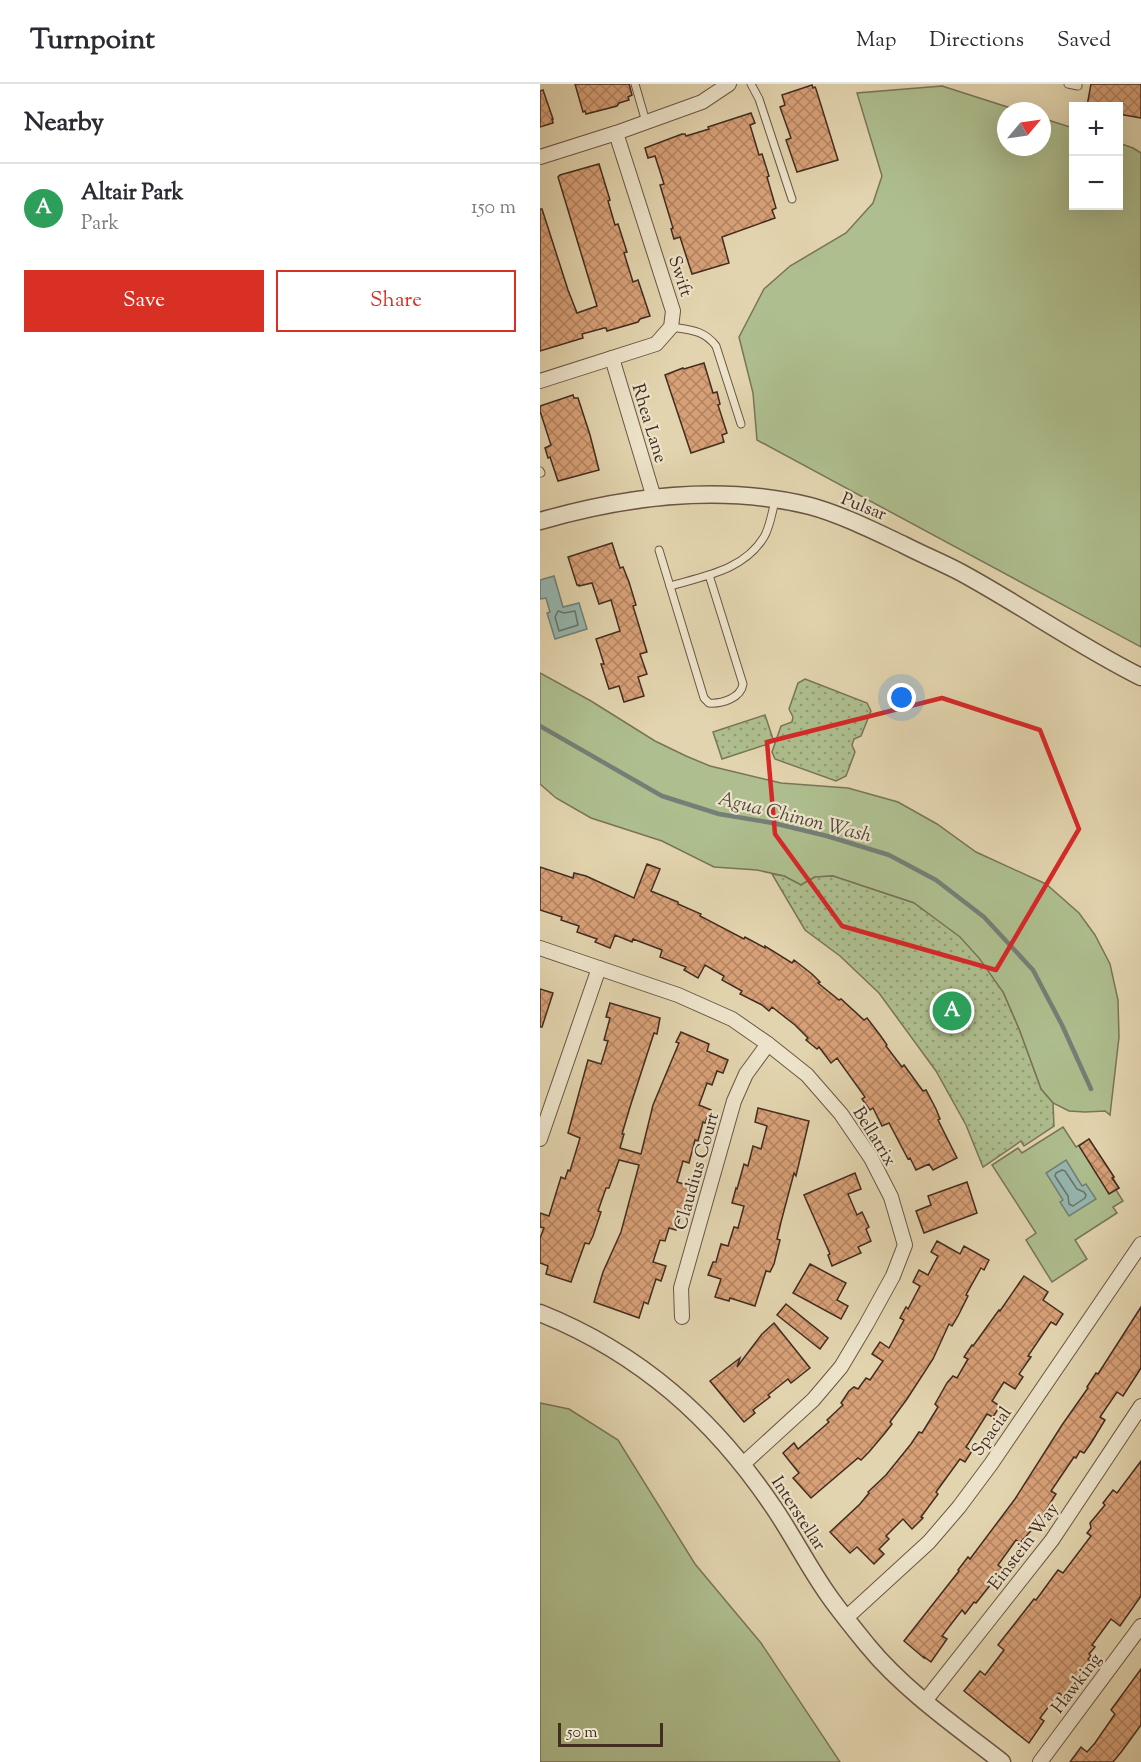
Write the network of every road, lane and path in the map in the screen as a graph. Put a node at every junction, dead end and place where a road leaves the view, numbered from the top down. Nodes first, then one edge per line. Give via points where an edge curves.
1 (635, 84) edge
2 (729, 84) edge
3 (751, 84) edge
4 (1068, 84) edge
5 (1078, 84) edge
6 (646, 122) junction
7 (616, 133) junction
8 (540, 157) edge
9 (792, 199) dead end
10 (671, 327) junction
11 (612, 358) junction
12 (540, 381) edge
13 (741, 424) dead end
14 (654, 498) junction
15 (776, 501) junction
16 (540, 520) edge
17 (659, 550) dead end
18 (709, 575) junction
19 (670, 586) junction
20 (1141, 677) edge
21 (540, 948) edge
22 (599, 968) junction
23 (768, 1044) junction
24 (540, 1139) edge
25 (1141, 1244) edge
26 (540, 1313) edge
27 (682, 1317) dead end
28 (1141, 1406) edge
29 (742, 1465) junction
30 (846, 1618) junction
31 (1141, 1626) edge
32 (925, 1701) junction
33 (1002, 1762) edge
34 (1040, 1762) edge

1 - 6 lane
2 - 6 street via 702,102
3 - 9 lane
4 - 5 lane
6 - 7 street
7 - 8 street
7 - 10 street, Swift via 673,310
10 - 11 street via 656,344
10 - 13 lane via 696,331 716,346
11 - 12 street
11 - 14 street, Rhea Lane
14 - 15 street, Pulsar via 691,494
14 - 16 street, Pulsar
15 - 18 lane via 765,536 750,555
15 - 20 street, Pulsar via 811,507 879,533 960,572
17 - 19 lane
18 - 19 lane
18 - 19 lane via 743,684 738,696 714,704 704,698
21 - 22 street, Bellatrix
22 - 23 street, Bellatrix via 678,995 732,1019
22 - 24 street
23 - 27 street, Claudius Court via 746,1074 734,1101 681,1288
23 - 29 street, Bellatrix via 807,1074 865,1149 891,1197 905,1245 893,1276 841,1367 813,1400
25 - 30 street, Spacial via 959,1507 921,1550
26 - 29 street, Interstellar via 624,1355 656,1378 708,1426
28 - 32 street, Einstein Way via 1052,1540
29 - 30 street, Interstellar
30 - 32 street, Interstellar via 900,1681
31 - 34 street, Hawking
32 - 33 street, Interstellar

